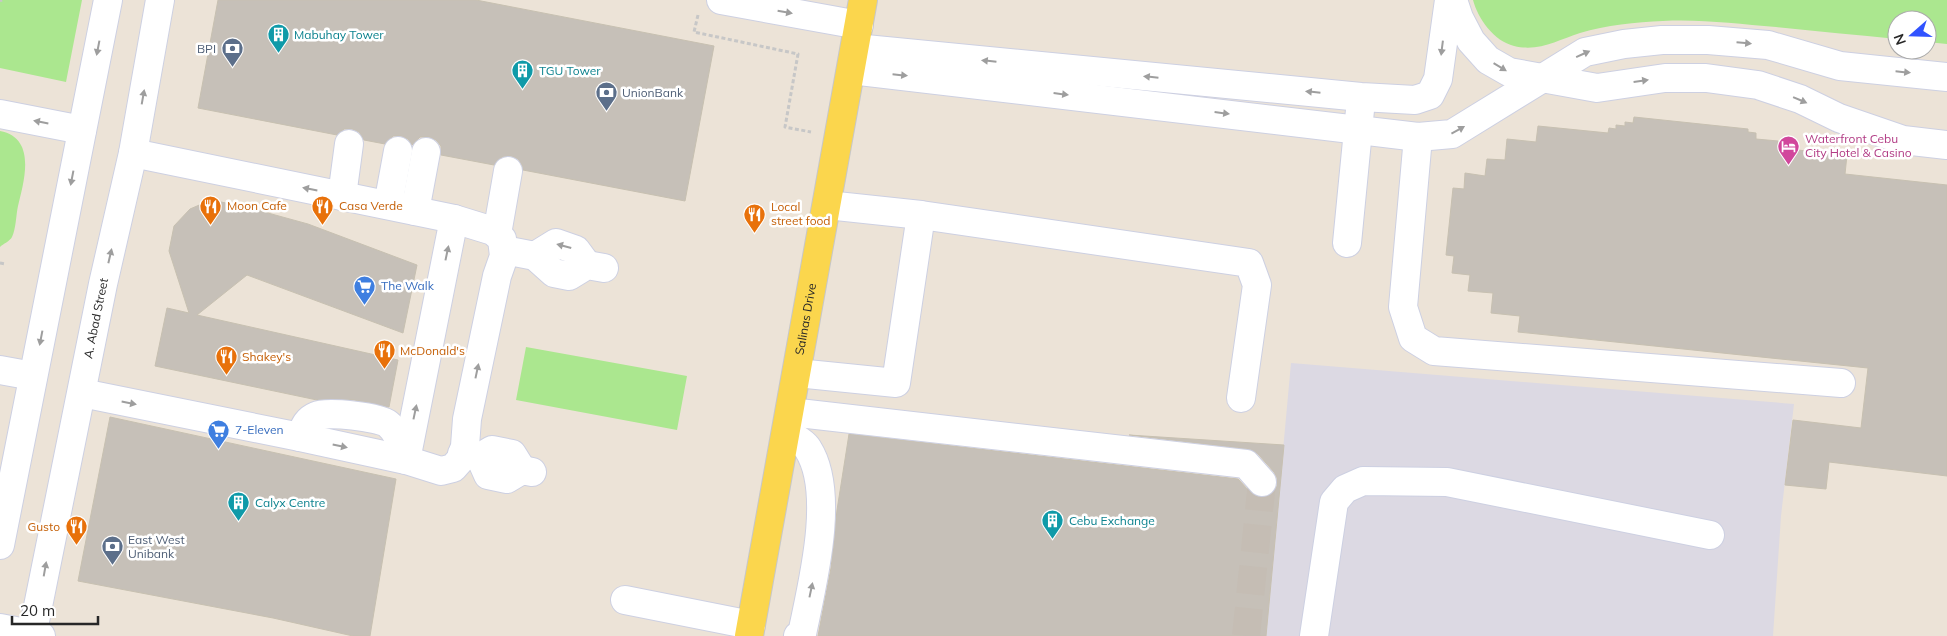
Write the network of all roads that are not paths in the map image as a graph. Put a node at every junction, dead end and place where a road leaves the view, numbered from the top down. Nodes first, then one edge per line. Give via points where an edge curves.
1 (108, 0) edge
2 (160, 0) edge
3 (1448, 0) edge
4 (1453, 0) edge
5 (710, 4) edge
6 (857, 36) edge
7 (1947, 77) edge
8 (1541, 79) junction
9 (1361, 97) junction
10 (0, 114) edge
11 (82, 130) junction
12 (1358, 130) junction
13 (1418, 137) junction
14 (349, 144) dead end
15 (1947, 144) edge
16 (398, 151) dead end
17 (426, 152) dead end
18 (133, 153) junction
19 (508, 171) dead end
20 (342, 196) junction
21 (827, 205) junction
22 (388, 206) junction
23 (415, 211) junction
24 (921, 215) junction
25 (454, 219) junction
26 (500, 242) junction
27 (1347, 243) dead end
28 (596, 267) dead end
29 (0, 370) edge
30 (797, 373) junction
31 (33, 376) junction
32 (1841, 382) dead end
33 (82, 393) junction
34 (1241, 398) dead end
35 (788, 422) junction
36 (471, 456) junction
37 (406, 457) junction
38 (527, 471) dead end
39 (1262, 482) dead end
40 (1710, 535) dead end
41 (0, 545) edge
42 (626, 600) dead end
43 (0, 628) edge
44 (750, 630) edge
45 (36, 636) edge
46 (798, 636) edge
47 (1314, 636) edge

1 -> 11 street
18 -> 2 street, A. Abad Street
3 -> 9 street via 1438,79 1430,95 1415,100
4 -> 8 street via 1471,41 1488,60 1509,72
5 -> 6 street
9 -> 6 street
6 -> 12 street
6 - 21 main road, Salinas Drive
8 -> 7 street via 1585,52 1624,44 1680,40 1768,45 1840,66
13 -> 8 street via 1452,134
8 -> 15 street via 1597,88 1665,78 1706,78 1758,85 1903,140
9 - 12 street
11 -> 10 street
11 -> 31 street
12 - 13 street
12 - 27 street
13 - 32 street via 1403,307 1413,338 1434,351
14 - 20 street
16 - 22 street
17 - 23 street
20 -> 18 street
33 -> 18 street, A. Abad Street
19 - 26 street
20 - 22 street
21 - 24 street
21 - 30 main road, Salinas Drive
22 - 23 street
23 - 25 street
24 - 30 street via 896,384
24 - 34 street via 1249,264 1256,285
25 - 26 street via 493,231
37 -> 25 street
26 - 28 street via 535,256 556,243 576,250
36 -> 26 street via 465,446 467,419
29 - 31 street
30 - 35 main road, Salinas Drive
31 - 41 street
33 -> 37 street
45 -> 33 street, A. Abad Street via 46,564
35 - 39 street via 1246,464
35 - 44 main road, Salinas Drive
46 -> 35 street via 802,634 816,564 821,524 819,476 807,447
36 - 37 street via 453,468 441,471
36 - 38 street via 492,450 512,454
40 - 47 street via 1447,482 1363,481 1346,489 1334,502
42 - 44 street
43 - 45 street

